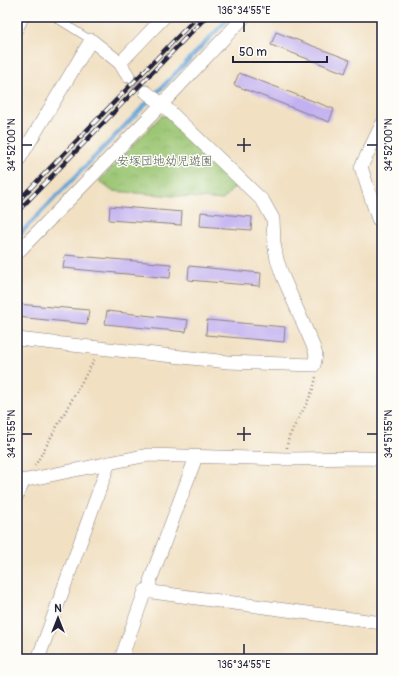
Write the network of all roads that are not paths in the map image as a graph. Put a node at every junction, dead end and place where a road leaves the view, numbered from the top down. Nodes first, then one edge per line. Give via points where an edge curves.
1 (22, 17) edge
2 (54, 17) edge
3 (164, 17) edge
4 (244, 17) edge
5 (17, 28) edge
6 (91, 40) junction
7 (120, 62) junction
8 (128, 76) tunnel mouth
9 (154, 97) junction
10 (382, 124) edge
11 (17, 163) edge
12 (378, 220) dead end
13 (17, 253) edge
14 (17, 339) edge
15 (196, 457) junction
16 (382, 459) edge
17 (110, 463) junction
18 (23, 480) edge
19 (17, 496) edge
20 (150, 592) junction
21 (382, 623) edge
22 (38, 659) edge
23 (120, 659) edge

1 - 5 street
2 - 6 lane
3 - 7 street
4 - 9 street
6 - 7 street
6 - 11 street
7 - 8 street
9 - 13 street
9 - 14 street via 263,200 273,219 275,249 283,277 314,348 314,364 228,362
10 - 12 street via 361,167
15 - 16 street
15 - 17 street via 148,455
15 - 20 street via 150,581
17 - 18 street
17 - 22 street
18 - 19 street
20 - 21 street
20 - 23 street via 145,591

